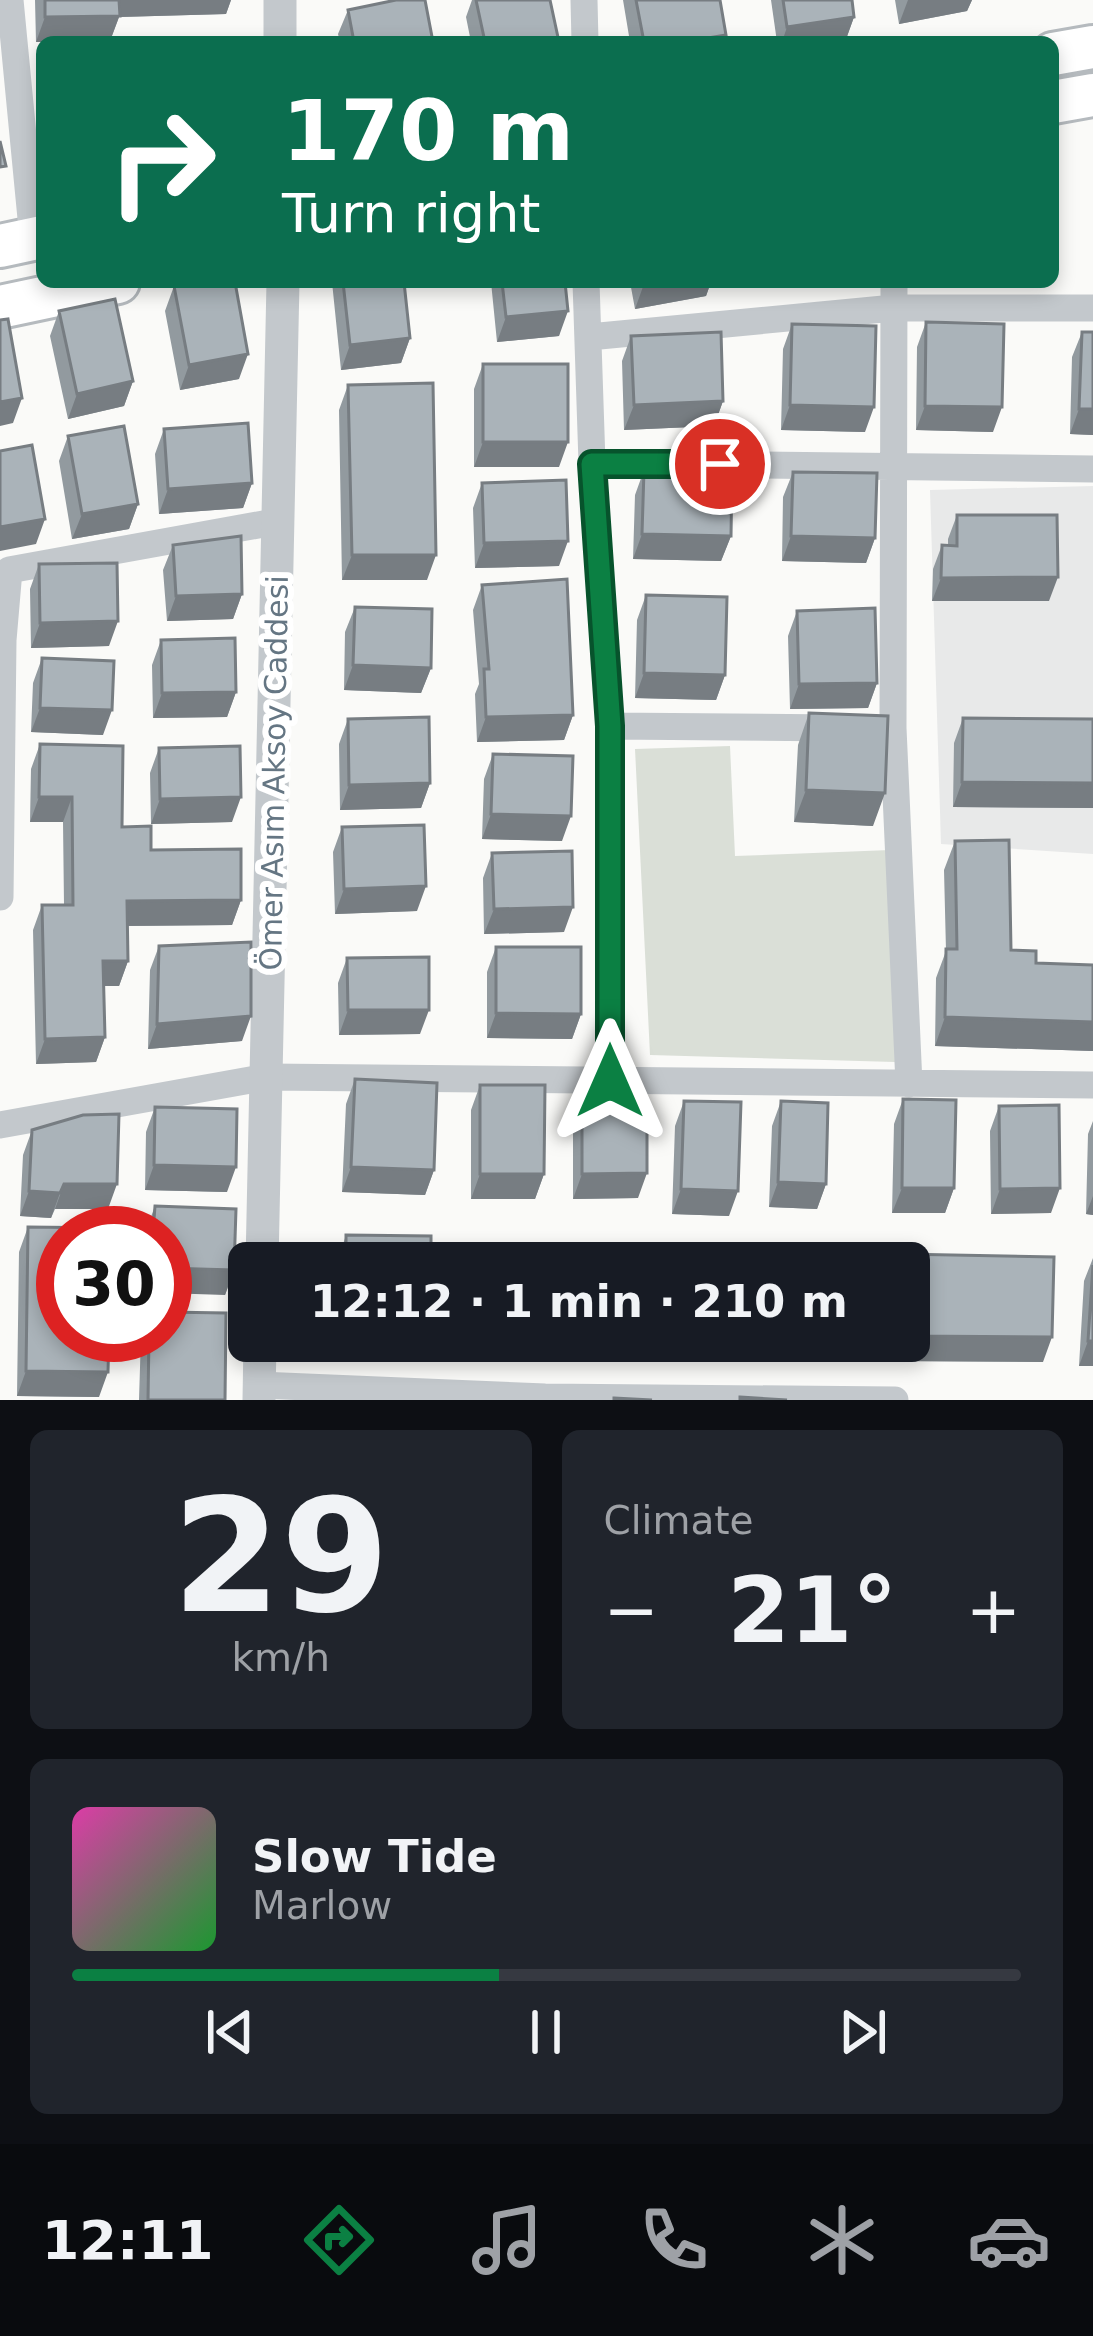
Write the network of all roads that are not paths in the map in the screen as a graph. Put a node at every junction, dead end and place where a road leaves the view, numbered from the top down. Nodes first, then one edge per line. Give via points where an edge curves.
1 (10, 0) edge
2 (280, 0) edge
3 (584, 0) edge
4 (280, 36) edge
5 (585, 36) edge
6 (1093, 47) edge
7 (1059, 53) edge
8 (1093, 95) edge
9 (1059, 101) edge
10 (25, 241) edge
11 (91, 288) edge
12 (283, 288) edge
13 (586, 288) edge
14 (894, 295) edge
15 (0, 308) edge
16 (1093, 308) edge
17 (589, 337) junction
18 (592, 464) junction
19 (891, 465) junction
20 (1093, 469) edge
21 (280, 521) junction
22 (2, 640) edge
23 (610, 726) junction
24 (892, 728) junction
25 (0, 884) edge
26 (0, 897) edge
27 (267, 1076) junction
28 (610, 1081) junction
29 (909, 1084) junction
30 (1093, 1085) edge
31 (0, 1125) edge
32 (263, 1242) edge
33 (260, 1362) edge
34 (259, 1393) edge
35 (545, 1399) edge
36 (895, 1400) edge

1 - 10 street
2 - 4 street
3 - 5 street
6 - 7 main road
8 - 9 main road
11 - 15 main road
12 - 21 street, Ömer Asım Aksoy Caddesi
13 - 17 street
14 - 16 street
14 - 17 street
14 - 19 street
17 - 18 street
18 - 19 street
18 - 23 street
19 - 20 street
19 - 24 street
21 - 22 street via 9,570
21 - 27 street, Ömer Asım Aksoy Caddesi
22 - 25 street
23 - 24 street
23 - 28 street
24 - 29 street
25 - 26 street
27 - 28 street
27 - 31 street
27 - 32 street, Ömer Asım Aksoy Caddesi
28 - 29 street
29 - 30 street
33 - 34 street
34 - 35 street
35 - 36 street

